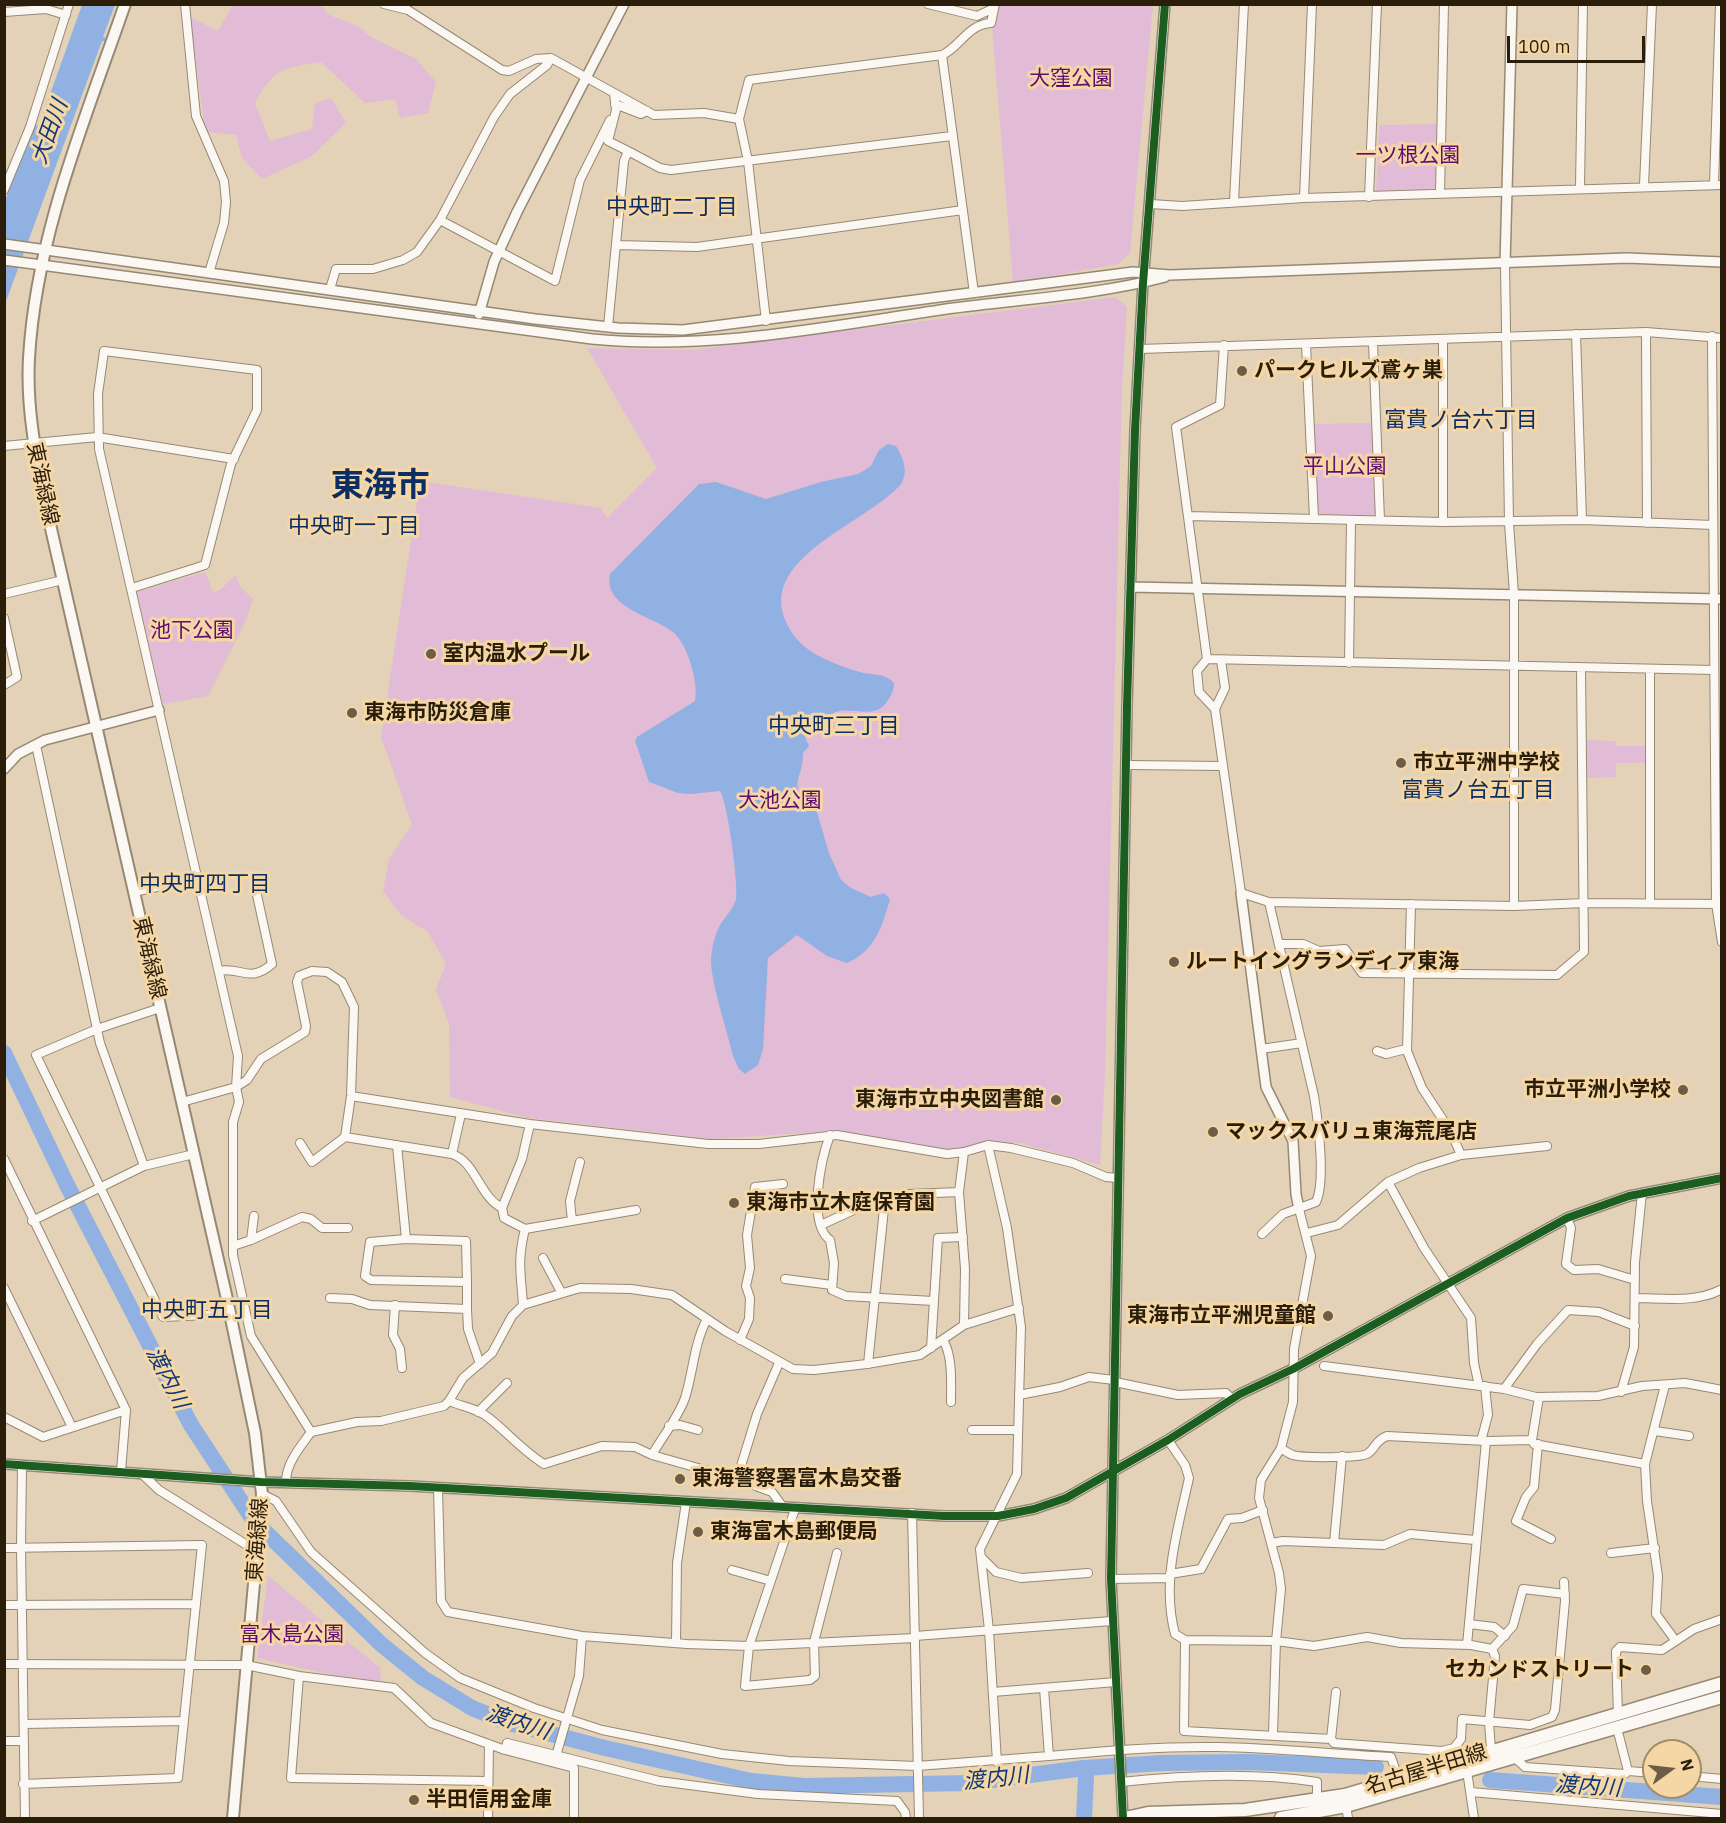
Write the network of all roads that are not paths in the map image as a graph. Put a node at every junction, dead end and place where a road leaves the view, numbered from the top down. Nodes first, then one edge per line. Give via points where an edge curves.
1 (69, 4) edge
2 (125, 4) edge
3 (185, 4) edge
4 (384, 4) edge
5 (624, 4) edge
6 (928, 4) edge
7 (1165, 4) edge
8 (1244, 4) edge
9 (1312, 4) edge
10 (1377, 4) edge
11 (1444, 4) edge
12 (1512, 4) edge
13 (1583, 4) edge
14 (1652, 4) edge
15 (1720, 4) edge
16 (994, 6) edge
17 (46, 7) edge
18 (4, 12) edge
19 (66, 15) junction
20 (942, 55) junction
21 (551, 58) junction
22 (585, 78) junction
23 (614, 93) junction
24 (615, 104) junction
25 (647, 111) junction
26 (740, 118) junction
27 (613, 120) junction
28 (952, 136) junction
29 (628, 151) junction
30 (748, 161) junction
31 (1718, 184) edge
32 (1644, 185) junction
33 (1581, 187) junction
34 (4, 190) edge
35 (1508, 192) junction
36 (1440, 193) junction
37 (1369, 197) junction
38 (1304, 198) junction
39 (1233, 201) junction
40 (1151, 204) junction
41 (963, 210) junction
42 (440, 220) junction
43 (756, 239) junction
44 (4, 244) edge
45 (617, 245) junction
46 (44, 250) junction
47 (498, 252) junction
48 (4, 260) edge
49 (1722, 262) edge
50 (1505, 264) junction
51 (40, 265) junction
52 (1144, 272) junction
53 (209, 273) junction
54 (1170, 275) junction
55 (1143, 283) junction
56 (330, 289) junction
57 (974, 293) junction
58 (479, 310) junction
59 (766, 321) junction
60 (477, 325) junction
61 (608, 327) junction
62 (1646, 332) junction
63 (1576, 334) junction
64 (1712, 336) junction
65 (1507, 337) junction
66 (1722, 338) edge
67 (1443, 340) junction
68 (1374, 342) junction
69 (1306, 344) junction
70 (1224, 345) junction
71 (1140, 349) junction
72 (97, 437) junction
73 (33, 442) junction
74 (4, 446) edge
75 (234, 459) junction
76 (1188, 516) junction
77 (1314, 518) junction
78 (1351, 520) junction
79 (1380, 520) junction
80 (1582, 520) junction
81 (1443, 522) junction
82 (1509, 523) junction
83 (1647, 523) junction
84 (1713, 525) junction
85 (63, 580) junction
86 (1130, 587) junction
87 (132, 588) junction
88 (1198, 588) junction
89 (1350, 592) junction
90 (4, 594) edge
91 (1514, 594) junction
92 (1718, 599) edge
93 (4, 618) edge
94 (1207, 659) junction
95 (1221, 660) junction
96 (1349, 663) junction
97 (1514, 667) junction
98 (1581, 668) junction
99 (1650, 669) junction
100 (1714, 670) junction
101 (4, 685) edge
102 (1215, 709) junction
103 (159, 710) junction
104 (97, 727) junction
105 (36, 745) junction
106 (1718, 754) edge
107 (1126, 765) junction
108 (1223, 766) junction
109 (4, 769) edge
110 (197, 878) junction
111 (135, 892) junction
112 (1241, 893) junction
113 (257, 895) dead end
114 (1269, 902) junction
115 (1586, 903) junction
116 (1650, 903) junction
117 (1411, 904) junction
118 (1719, 904) edge
119 (1514, 906) junction
120 (1722, 942) edge
121 (1280, 944) junction
122 (219, 970) junction
123 (1409, 974) junction
124 (160, 1008) junction
125 (97, 1029) junction
126 (1302, 1043) junction
127 (1261, 1049) junction
128 (1407, 1049) junction
129 (1377, 1051) dead end
130 (236, 1087) junction
131 (351, 1096) junction
132 (182, 1102) junction
133 (461, 1114) junction
134 (530, 1124) junction
135 (830, 1135) junction
136 (345, 1137) junction
137 (300, 1143) dead end
138 (397, 1145) junction
139 (988, 1145) junction
140 (1547, 1146) dead end
141 (964, 1152) junction
142 (194, 1154) junction
143 (452, 1154) junction
144 (1461, 1155) junction
145 (4, 1159) edge
146 (580, 1162) dead end
147 (144, 1166) junction
148 (1118, 1178) junction
149 (1722, 1178) edge
150 (1388, 1182) junction
151 (783, 1185) dead end
152 (97, 1188) junction
153 (959, 1191) junction
154 (1642, 1193) junction
155 (885, 1198) junction
156 (501, 1208) junction
157 (1299, 1209) junction
158 (636, 1210) dead end
159 (254, 1216) dead end
160 (1567, 1218) junction
161 (32, 1221) junction
162 (572, 1221) junction
163 (821, 1225) junction
164 (348, 1228) dead end
165 (525, 1229) junction
166 (1307, 1233) junction
167 (1262, 1234) dead end
168 (963, 1238) junction
169 (406, 1239) junction
170 (251, 1240) junction
171 (233, 1246) junction
172 (543, 1258) dead end
173 (785, 1279) dead end
174 (1635, 1280) junction
175 (467, 1282) junction
176 (1449, 1283) junction
177 (832, 1285) junction
178 (4, 1288) edge
179 (1720, 1290) dead end
180 (561, 1292) junction
181 (330, 1298) dead end
182 (874, 1298) junction
183 (1635, 1298) junction
184 (933, 1301) junction
185 (395, 1305) junction
186 (523, 1305) junction
187 (1019, 1308) junction
188 (466, 1309) junction
189 (230, 1314) junction
190 (707, 1319) junction
191 (964, 1324) junction
192 (1635, 1326) junction
193 (740, 1340) junction
194 (943, 1340) junction
195 (931, 1348) junction
196 (779, 1363) junction
197 (480, 1364) junction
198 (868, 1364) junction
199 (1324, 1366) dead end
200 (402, 1368) dead end
201 (1293, 1369) junction
202 (1114, 1381) junction
203 (507, 1383) dead end
204 (1665, 1384) junction
205 (1482, 1386) junction
206 (1504, 1389) junction
207 (1722, 1390) edge
208 (1621, 1392) junction
209 (1020, 1395) junction
210 (1539, 1397) junction
211 (1232, 1399) junction
212 (449, 1401) junction
213 (951, 1402) dead end
214 (126, 1410) junction
215 (478, 1412) junction
216 (4, 1417) edge
217 (669, 1425) junction
218 (72, 1427) junction
219 (698, 1430) dead end
220 (972, 1430) dead end
221 (1018, 1430) junction
222 (311, 1431) junction
223 (1655, 1431) junction
224 (1689, 1436) dead end
225 (1168, 1440) junction
226 (1483, 1441) junction
227 (1535, 1442) junction
228 (1281, 1448) junction
229 (652, 1455) junction
230 (1342, 1456) junction
231 (4, 1464) edge
232 (1645, 1464) junction
233 (22, 1465) junction
234 (121, 1470) junction
235 (1112, 1472) junction
236 (141, 1473) junction
237 (737, 1479) junction
238 (286, 1480) junction
239 (261, 1482) junction
240 (438, 1488) junction
241 (262, 1494) junction
242 (686, 1502) junction
243 (783, 1508) junction
244 (795, 1509) junction
245 (1263, 1510) junction
246 (912, 1513) junction
247 (998, 1516) junction
248 (1551, 1539) dead end
249 (1476, 1540) junction
250 (1272, 1543) junction
251 (1334, 1543) junction
252 (259, 1546) junction
253 (21, 1547) junction
254 (4, 1548) edge
255 (1655, 1548) junction
256 (837, 1553) dead end
257 (1611, 1553) dead end
258 (981, 1557) junction
259 (732, 1570) dead end
260 (1088, 1573) dead end
261 (1170, 1576) junction
262 (1111, 1579) junction
263 (771, 1581) junction
264 (1564, 1582) dead end
265 (1564, 1594) junction
266 (196, 1604) junction
267 (4, 1605) edge
268 (24, 1605) junction
269 (1722, 1619) edge
270 (1112, 1621) junction
271 (1469, 1624) junction
272 (989, 1630) junction
273 (582, 1636) junction
274 (1505, 1636) junction
275 (915, 1637) junction
276 (1185, 1640) junction
277 (1675, 1640) junction
278 (1276, 1641) junction
279 (814, 1642) junction
280 (676, 1643) junction
281 (1467, 1645) junction
282 (749, 1646) junction
283 (1492, 1649) junction
284 (4, 1664) edge
285 (24, 1664) junction
286 (189, 1665) junction
287 (246, 1665) junction
288 (299, 1676) junction
289 (1116, 1682) junction
290 (1722, 1683) edge
291 (1044, 1688) junction
292 (993, 1692) junction
293 (1336, 1692) dead end
294 (1722, 1697) edge
295 (184, 1721) junction
296 (566, 1721) junction
297 (1617, 1721) junction
298 (1489, 1722) junction
299 (25, 1724) junction
300 (1274, 1734) junction
301 (1331, 1739) junction
302 (4, 1741) edge
303 (24, 1741) junction
304 (489, 1744) junction
305 (1119, 1749) junction
306 (505, 1750) junction
307 (1491, 1750) junction
308 (556, 1756) junction
309 (1049, 1756) junction
310 (1514, 1757) junction
311 (997, 1762) junction
312 (917, 1766) junction
313 (1467, 1771) junction
314 (1628, 1771) junction
315 (1642, 1772) edge
316 (1702, 1777) edge
317 (1722, 1779) edge
318 (1121, 1780) junction
319 (1398, 1780) junction
320 (488, 1781) junction
321 (24, 1784) junction
322 (1471, 1792) junction
323 (1317, 1800) junction
324 (1347, 1812) edge
325 (1722, 1814) edge
326 (25, 1818) edge
327 (233, 1818) edge
328 (488, 1818) edge
329 (574, 1818) edge
330 (906, 1818) edge
331 (919, 1818) edge
332 (1124, 1818) edge
333 (1281, 1818) edge
334 (1474, 1818) edge

1 - 19 street
2 - 46 main road, 東海緑線 via 80,131
3 - 53 street via 196,116 224,181 226,202 224,224
4 - 21 street via 408,10 502,70
5 - 22 street
6 - 16 street via 977,16
7 - 40 street
8 - 39 street
9 - 38 street
10 - 37 street
11 - 36 street
12 - 35 street
13 - 33 street
14 - 32 street
15 - 31 street
16 - 20 street via 991,22 959,38
17 - 18 street
17 - 19 street
19 - 34 street via 30,127
20 - 26 street via 749,80
20 - 28 street
21 - 22 street
21 - 42 street via 510,94 494,117
22 - 23 street
22 - 47 street
23 - 24 street
23 - 25 street
24 - 25 street via 640,114
24 - 27 street
25 - 26 street via 654,115 704,113
26 - 30 street
27 - 29 street via 608,141
27 - 47 street via 599,138 580,180 555,282
28 - 30 street
28 - 41 street
29 - 30 street via 671,170
29 - 45 street
30 - 43 street
31 - 32 street
32 - 33 street
33 - 35 street
35 - 36 street
35 - 50 street
36 - 37 street
37 - 38 street
38 - 39 street
39 - 40 street via 1182,206
40 - 52 street
41 - 43 street
41 - 57 street
42 - 47 street
42 - 56 street via 417,252 373,269 336,268
43 - 45 street via 697,247
43 - 59 street
44 - 46 street
45 - 61 street
46 - 51 main road, 東海緑線
46 - 53 street
47 - 58 street
48 - 51 street
49 - 50 street via 1628,258
50 - 54 street
50 - 65 street
51 - 60 street
51 - 73 main road, 東海緑線 via 28,359
52 - 54 street
52 - 55 street
52 - 57 street
53 - 56 street
54 - 55 street
55 - 60 street via 704,340 606,340
55 - 71 street
56 - 58 street
57 - 59 street
58 - 60 street
58 - 61 street
59 - 61 street via 683,330
62 - 63 street
62 - 64 street
62 - 83 street
63 - 65 street
63 - 80 street
64 - 66 street
64 - 84 street
65 - 67 street
65 - 82 street
67 - 68 street
67 - 81 street
68 - 69 street
68 - 79 street
69 - 70 street
69 - 77 street
70 - 71 street
70 - 76 street via 1220,405 1176,427
71 - 86 street
72 - 73 street
72 - 75 street
72 - 75 street via 104,351 257,370 257,410
72 - 87 street
73 - 74 street
73 - 85 main road, 東海緑線
75 - 87 street via 205,565
76 - 77 street
76 - 88 street
77 - 78 street
78 - 79 street
78 - 89 street
79 - 81 street
80 - 82 street
80 - 83 street
81 - 82 street
82 - 91 street
83 - 84 street
84 - 92 street
85 - 90 street
85 - 104 main road, 東海緑線
86 - 88 street
86 - 107 street
87 - 103 street
88 - 89 street
88 - 94 street
89 - 91 street
89 - 96 street
91 - 92 street
91 - 97 street
92 - 100 street
93 - 101 street via 17,677
94 - 95 street
94 - 102 street via 1197,671 1199,692
95 - 96 street
95 - 102 street via 1225,688
96 - 97 street
97 - 98 street
97 - 119 street
98 - 99 street
98 - 115 street
99 - 100 street
99 - 116 street
100 - 106 street
102 - 108 street
103 - 104 street
103 - 110 street
104 - 105 street
104 - 111 main road, 東海緑線
105 - 109 street via 18,754
105 - 125 street
106 - 118 street
107 - 108 street
107 - 148 street
108 - 112 street
110 - 111 street
110 - 122 street
111 - 124 main road, 東海緑線
112 - 114 street
112 - 127 street
113 - 122 street via 272,964 244,975
114 - 117 street
114 - 121 street
115 - 116 street
115 - 119 street
115 - 123 street via 1584,952 1557,975
116 - 118 street
117 - 119 street
117 - 123 street
118 - 120 street
121 - 123 street via 1303,944 1319,951 1345,949 1362,973
121 - 126 street
122 - 130 street via 238,1056
123 - 128 street
124 - 125 street
124 - 132 main road, 東海緑線
125 - 147 street
125 - 152 street via 36,1054
126 - 127 street
126 - 157 street via 1319,1124 1320,1166 1318,1196 1312,1206
127 - 157 street via 1269,1097 1293,1141
128 - 129 street via 1386,1054
128 - 144 street via 1422,1088
130 - 131 street via 247,1080 261,1059 305,1032 299,976 312,971 327,972 342,982 354,1007
130 - 132 street
130 - 171 street
131 - 133 street
131 - 136 street
132 - 142 main road, 東海緑線
133 - 134 street
133 - 143 street
134 - 135 street via 718,1144 759,1144
134 - 156 street via 522,1159
135 - 141 street via 947,1154
135 - 163 street via 818,1186
136 - 137 street via 312,1162
136 - 138 street
138 - 143 street
138 - 169 street
139 - 141 street
139 - 148 street via 1073,1162 1106,1177
139 - 187 street via 1007,1228
140 - 144 street
141 - 153 street
142 - 147 street
142 - 189 main road, 東海緑線
143 - 156 street via 466,1163 488,1197
144 - 150 street
145 - 161 street
146 - 162 street via 570,1201
147 - 152 street
148 - 202 street
149 - 154 street
150 - 166 street via 1338,1225
150 - 176 street via 1424,1248
151 - 193 street via 755,1187 747,1235 749,1319
152 - 161 street
152 - 189 street via 164,1317
153 - 155 street
153 - 168 street
154 - 160 street
154 - 174 street
155 - 163 street
155 - 182 street
156 - 165 street via 504,1218
157 - 166 street
157 - 167 street via 1283,1214
158 - 162 street
159 - 170 street
160 - 174 street via 1571,1228 1566,1264 1574,1270 1598,1269
160 - 176 street
161 - 214 street
162 - 165 street
163 - 177 street via 823,1235 830,1240
164 - 170 street via 325,1228 302,1217
165 - 186 street via 518,1274
166 - 201 street via 1311,1263
168 - 184 street via 938,1238
168 - 191 street
169 - 175 street via 466,1241
169 - 175 street via 370,1242 365,1276 371,1280
170 - 171 street
171 - 222 street via 250,1336
172 - 180 street
173 - 177 street
174 - 183 street
175 - 188 street
176 - 201 street
176 - 205 street via 1471,1318 1474,1363
177 - 182 street via 832,1290 846,1296
178 - 218 street
179 - 183 street via 1688,1298
180 - 186 street
180 - 190 street via 588,1288 668,1293
181 - 185 street
182 - 184 street
182 - 198 street
183 - 192 street
184 - 195 street
185 - 188 street
185 - 200 street via 393,1335 400,1349
186 - 197 street via 512,1316 492,1353
187 - 191 street
187 - 209 street
188 - 197 street
189 - 239 main road, 東海緑線
190 - 193 street
190 - 217 street via 699,1336 686,1396
191 - 194 street
192 - 206 street via 1599,1312 1568,1310
192 - 208 street via 1634,1347
193 - 196 street
194 - 195 street
194 - 213 street via 951,1378
195 - 198 street via 920,1354
196 - 198 street via 793,1369 814,1370
196 - 237 street via 757,1414
197 - 212 street via 463,1378
199 - 205 street
201 - 211 street
201 - 228 street via 1293,1402
202 - 209 street via 1089,1377
202 - 211 street via 1178,1395 1226,1393
202 - 235 street
203 - 215 street
204 - 207 street via 1686,1383
204 - 208 street
204 - 223 street
205 - 206 street
205 - 226 street via 1488,1415
206 - 210 street
208 - 210 street
209 - 221 street
210 - 227 street
211 - 225 street
212 - 215 street
212 - 222 street via 444,1406 381,1421
214 - 218 street
214 - 234 street
215 - 229 street via 544,1464 602,1446 635,1447
216 - 218 street via 43,1437
217 - 219 street
217 - 229 street
220 - 221 street
221 - 247 street via 1017,1474
222 - 238 street via 293,1458
223 - 224 street
223 - 232 street
225 - 235 street
225 - 261 street via 1189,1478
226 - 227 street
226 - 230 street via 1387,1436 1378,1440 1370,1453
226 - 249 street
227 - 232 street
227 - 248 street via 1533,1487 1516,1521
228 - 230 street via 1307,1458
228 - 245 street via 1261,1480 1259,1498
229 - 237 street
230 - 251 street
231 - 233 street
232 - 255 street
233 - 234 street
233 - 253 street
234 - 236 street
235 - 247 street via 1066,1498
235 - 262 street
236 - 239 street
236 - 252 street via 159,1490
237 - 243 street via 772,1492
238 - 239 street
238 - 240 street
239 - 241 main road, 東海緑線
240 - 242 street
240 - 273 street via 441,1601 448,1612
241 - 252 main road, 東海緑線
241 - 296 street via 276,1501 312,1552 424,1653 460,1678
242 - 243 street
242 - 280 street via 677,1563
243 - 244 street
244 - 246 street
244 - 263 street
245 - 250 street
245 - 261 street via 1228,1519 1201,1569
246 - 247 street
246 - 275 street
247 - 258 street via 981,1545
249 - 251 street via 1410,1534 1384,1545
249 - 271 street
250 - 251 street
250 - 278 street via 1281,1589
252 - 287 main road, 東海緑線
253 - 254 street
253 - 266 street via 202,1545
253 - 268 street
255 - 257 street
255 - 277 street via 1656,1614
256 - 279 street
258 - 260 street via 996,1572 1022,1578
258 - 272 street
259 - 263 street
261 - 262 street
261 - 276 street via 1175,1634
262 - 270 street
263 - 282 street
264 - 265 street
265 - 274 street via 1523,1589 1517,1617
265 - 298 street via 1553,1715 1530,1725
266 - 268 street
266 - 286 street
267 - 268 street
268 - 285 street
269 - 277 street
270 - 272 street
270 - 289 street
271 - 274 street via 1494,1627
271 - 281 street
272 - 275 street
272 - 292 street
273 - 280 street
273 - 296 street via 579,1676
274 - 283 street
275 - 279 street
275 - 312 street
276 - 278 street
276 - 300 street via 1184,1731
277 - 297 street via 1662,1650 1620,1647 1617,1651
278 - 281 street via 1314,1646 1367,1636
278 - 300 street
279 - 282 street
279 - 282 street via 815,1676 810,1680 745,1686
280 - 282 street
281 - 283 street
283 - 298 street via 1496,1656
284 - 285 street
285 - 286 street
285 - 299 street
286 - 287 street
286 - 295 street
287 - 288 street
287 - 327 main road, 東海緑線
288 - 304 street via 394,1688 431,1723
288 - 320 street via 291,1778
289 - 291 street
289 - 305 street
290 - 297 main road, 名古屋半田線
291 - 292 street
291 - 309 street
292 - 311 street
293 - 301 street
294 - 297 main road, 名古屋半田線
295 - 299 street
295 - 321 street via 178,1778
296 - 308 street
296 - 312 street via 722,1754
297 - 307 main road, 名古屋半田線
297 - 310 main road, 名古屋半田線
297 - 314 street
298 - 301 street via 1462,1719 1461,1739 1454,1748 1442,1751 1334,1743
298 - 307 street
299 - 303 street
300 - 301 street
302 - 303 street
303 - 321 street
304 - 306 street
304 - 320 street
305 - 309 street
305 - 318 street
305 - 319 street via 1218,1747 1391,1757
306 - 308 street via 507,1743
306 - 329 street via 574,1768
307 - 319 main road, 名古屋半田線
308 - 330 street via 659,1781 720,1790 897,1802
309 - 311 street
310 - 313 main road, 名古屋半田線
310 - 314 street via 1525,1767 1625,1774
311 - 312 street
312 - 331 street
313 - 322 street
313 - 324 main road, 名古屋半田線
314 - 315 street
316 - 317 street
318 - 323 street via 1213,1776 1301,1779 1317,1782
318 - 332 street
319 - 323 main road, 名古屋半田線
320 - 328 street
321 - 326 street
322 - 325 street
322 - 334 street
323 - 332 main road, 名古屋半田線 via 1245,1810 1148,1813
324 - 333 main road, 名古屋半田線

